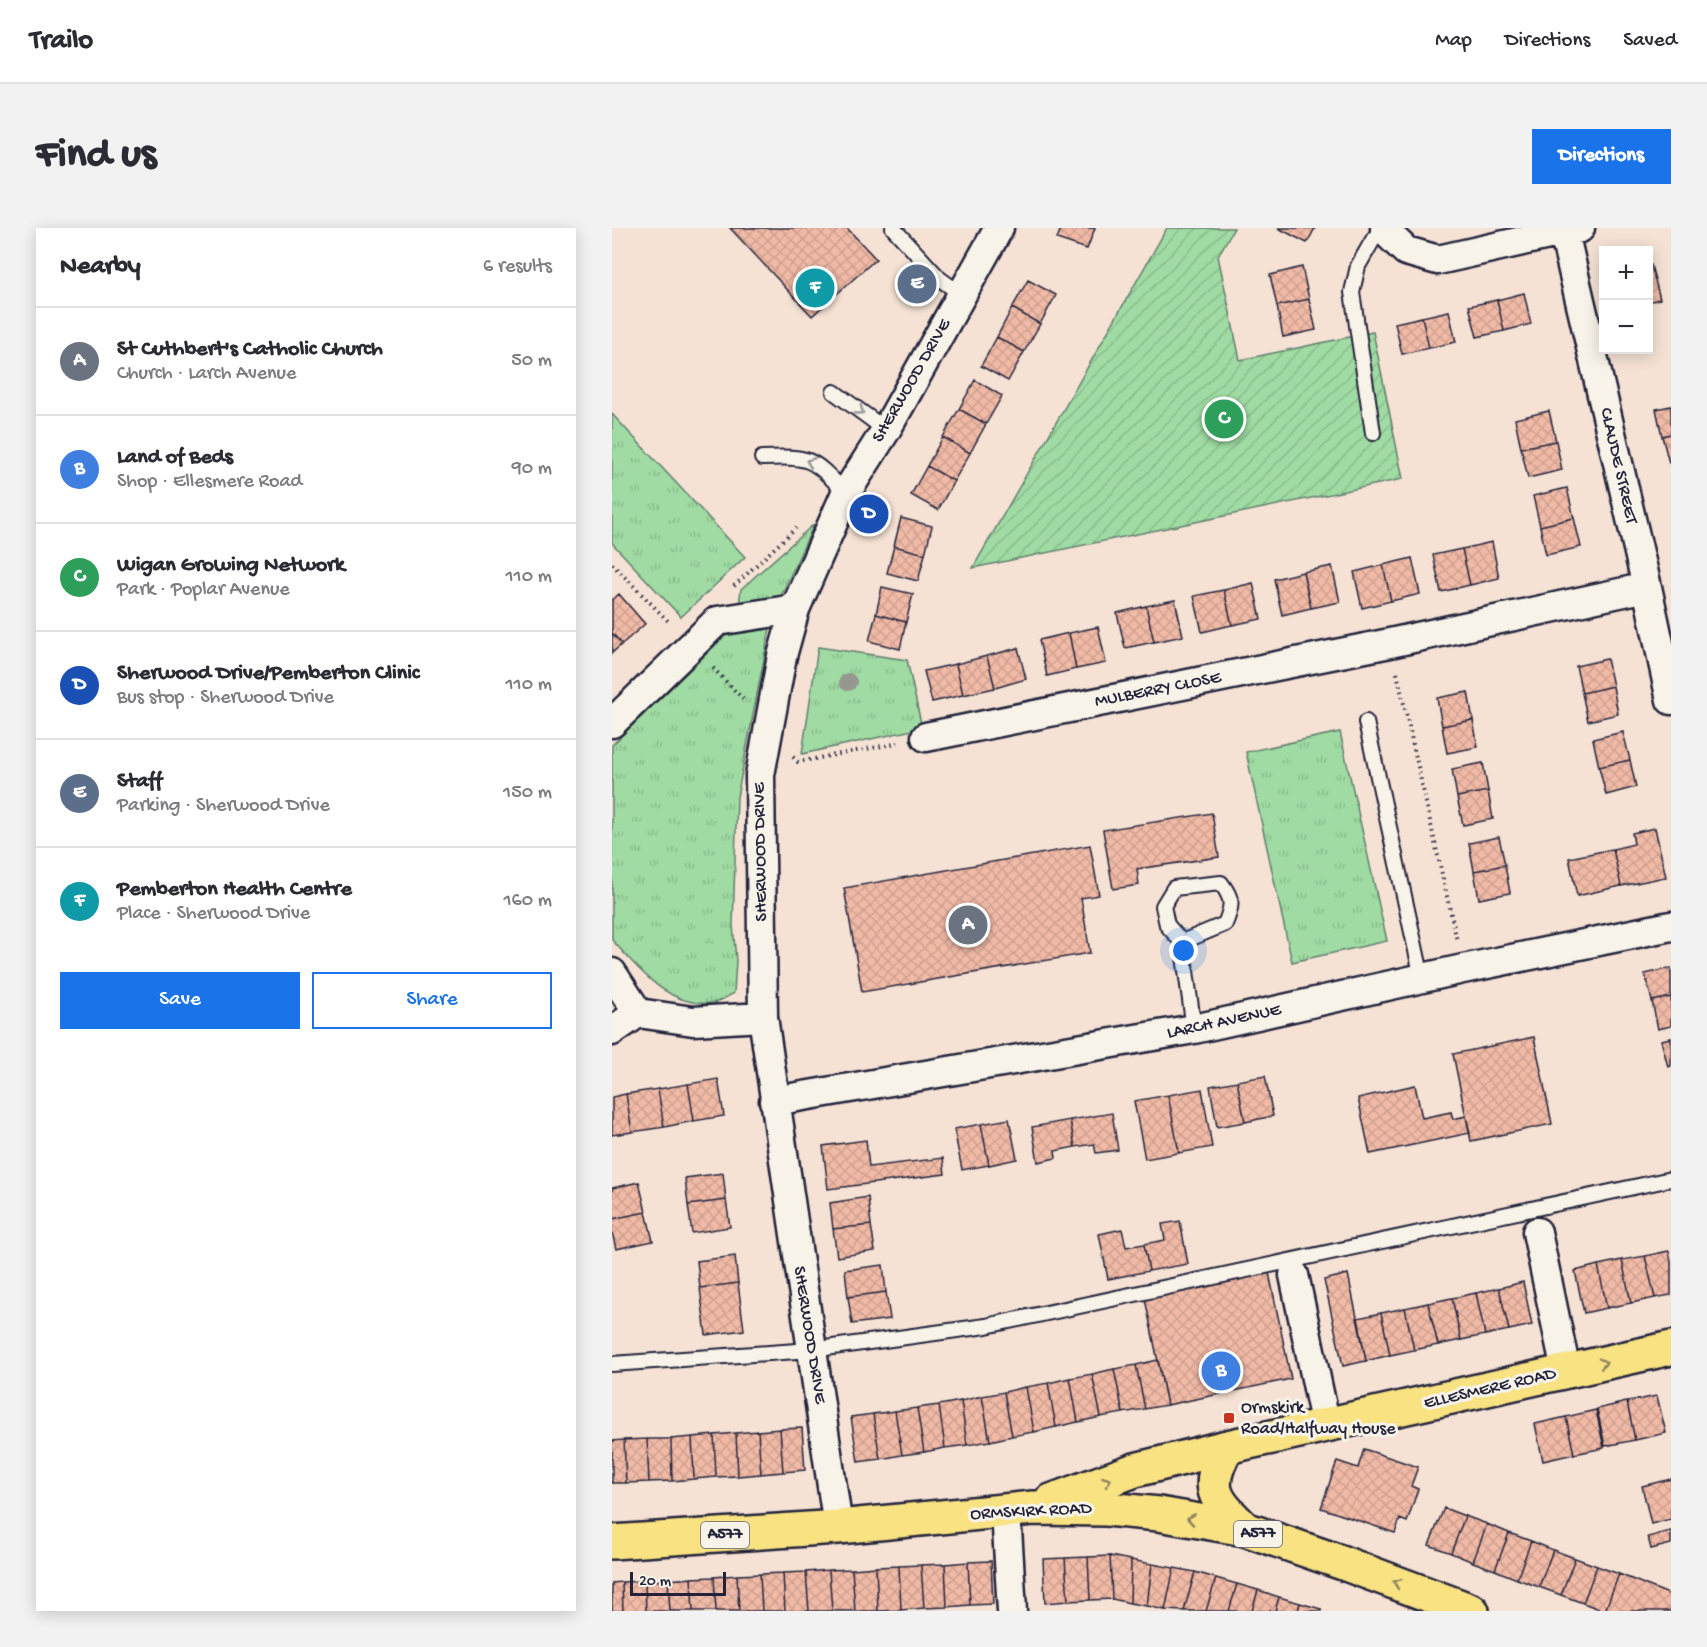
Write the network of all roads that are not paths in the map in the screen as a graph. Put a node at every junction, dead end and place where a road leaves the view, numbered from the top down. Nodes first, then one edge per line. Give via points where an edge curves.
1 (893, 228) edge
2 (999, 228) edge
3 (1385, 230) edge
4 (1572, 230) edge
5 (961, 294) junction
6 (834, 392) dead end
7 (886, 430) junction
8 (1373, 433) dead end
9 (762, 458) dead end
10 (846, 493) junction
11 (1647, 587) junction
12 (795, 609) junction
13 (1671, 700) edge
14 (1366, 722) dead end
15 (612, 723) edge
16 (926, 737) road end
17 (1671, 926) edge
18 (1182, 942) junction
19 (612, 973) edge
20 (1422, 978) junction
21 (638, 1012) junction
22 (763, 1017) junction
23 (1194, 1029) junction
24 (612, 1031) edge
25 (774, 1101) junction
26 (1671, 1179) edge
27 (1538, 1232) dead end
28 (1294, 1275) dead end
29 (1671, 1348) edge
30 (811, 1350) junction
31 (612, 1364) edge
32 (1566, 1371) junction
33 (1326, 1426) junction
34 (1227, 1447) junction
35 (1019, 1510) junction
36 (838, 1527) junction
37 (1245, 1529) junction
38 (612, 1542) edge
39 (1012, 1611) edge
40 (1472, 1611) edge

1 - 5 lane via 940,279
2 - 5 street, SHERWOOD DRIVE
3 - 4 street via 1406,251 1438,260
3 - 8 lane via 1374,238 1359,266 1352,292
4 - 11 street, CLAUDE STREET
5 - 7 street, SHERWOOD DRIVE
6 -> 7 lane
7 - 10 street, SHERWOOD DRIVE
10 -> 9 lane via 820,466 807,459
10 - 12 street, SHERWOOD DRIVE
11 - 13 street, CLAUDE STREET
11 - 16 street, MULBERRY CLOSE
12 - 15 street via 717,621
12 - 22 street, SHERWOOD DRIVE via 782,656 760,775
14 - 20 lane
17 - 20 street, LARCH AVENUE
18 - 18 lane via 1167,925 1163,906 1174,888 1221,883 1229,895 1231,909 1225,924
18 - 23 lane
19 - 21 street
20 - 23 street, LARCH AVENUE
21 - 22 street via 693,1021
21 - 24 street
22 - 25 street, SHERWOOD DRIVE
23 - 25 street, LARCH AVENUE
25 - 30 street, SHERWOOD DRIVE
26 - 30 lane via 986,1326
27 - 32 street
28 - 33 street
32 -> 29 highway, ELLESMERE ROAD / A577
30 - 31 lane
30 - 36 street, SHERWOOD DRIVE
32 - 33 highway, ELLESMERE ROAD / A577
33 - 34 highway, ELLESMERE ROAD / A577
35 -> 34 highway, ELLESMERE ROAD / A577 via 1135,1470
34 - 37 highway, A577 via 1214,1473 1214,1486 1218,1500
35 - 36 highway, ORMSKIRK ROAD / A577
37 -> 35 highway, ORMSKIRK ROAD / A577 via 1106,1509
35 - 39 street
36 - 38 highway, ORMSKIRK ROAD / A577
40 -> 37 highway, ORMSKIRK ROAD / A577

